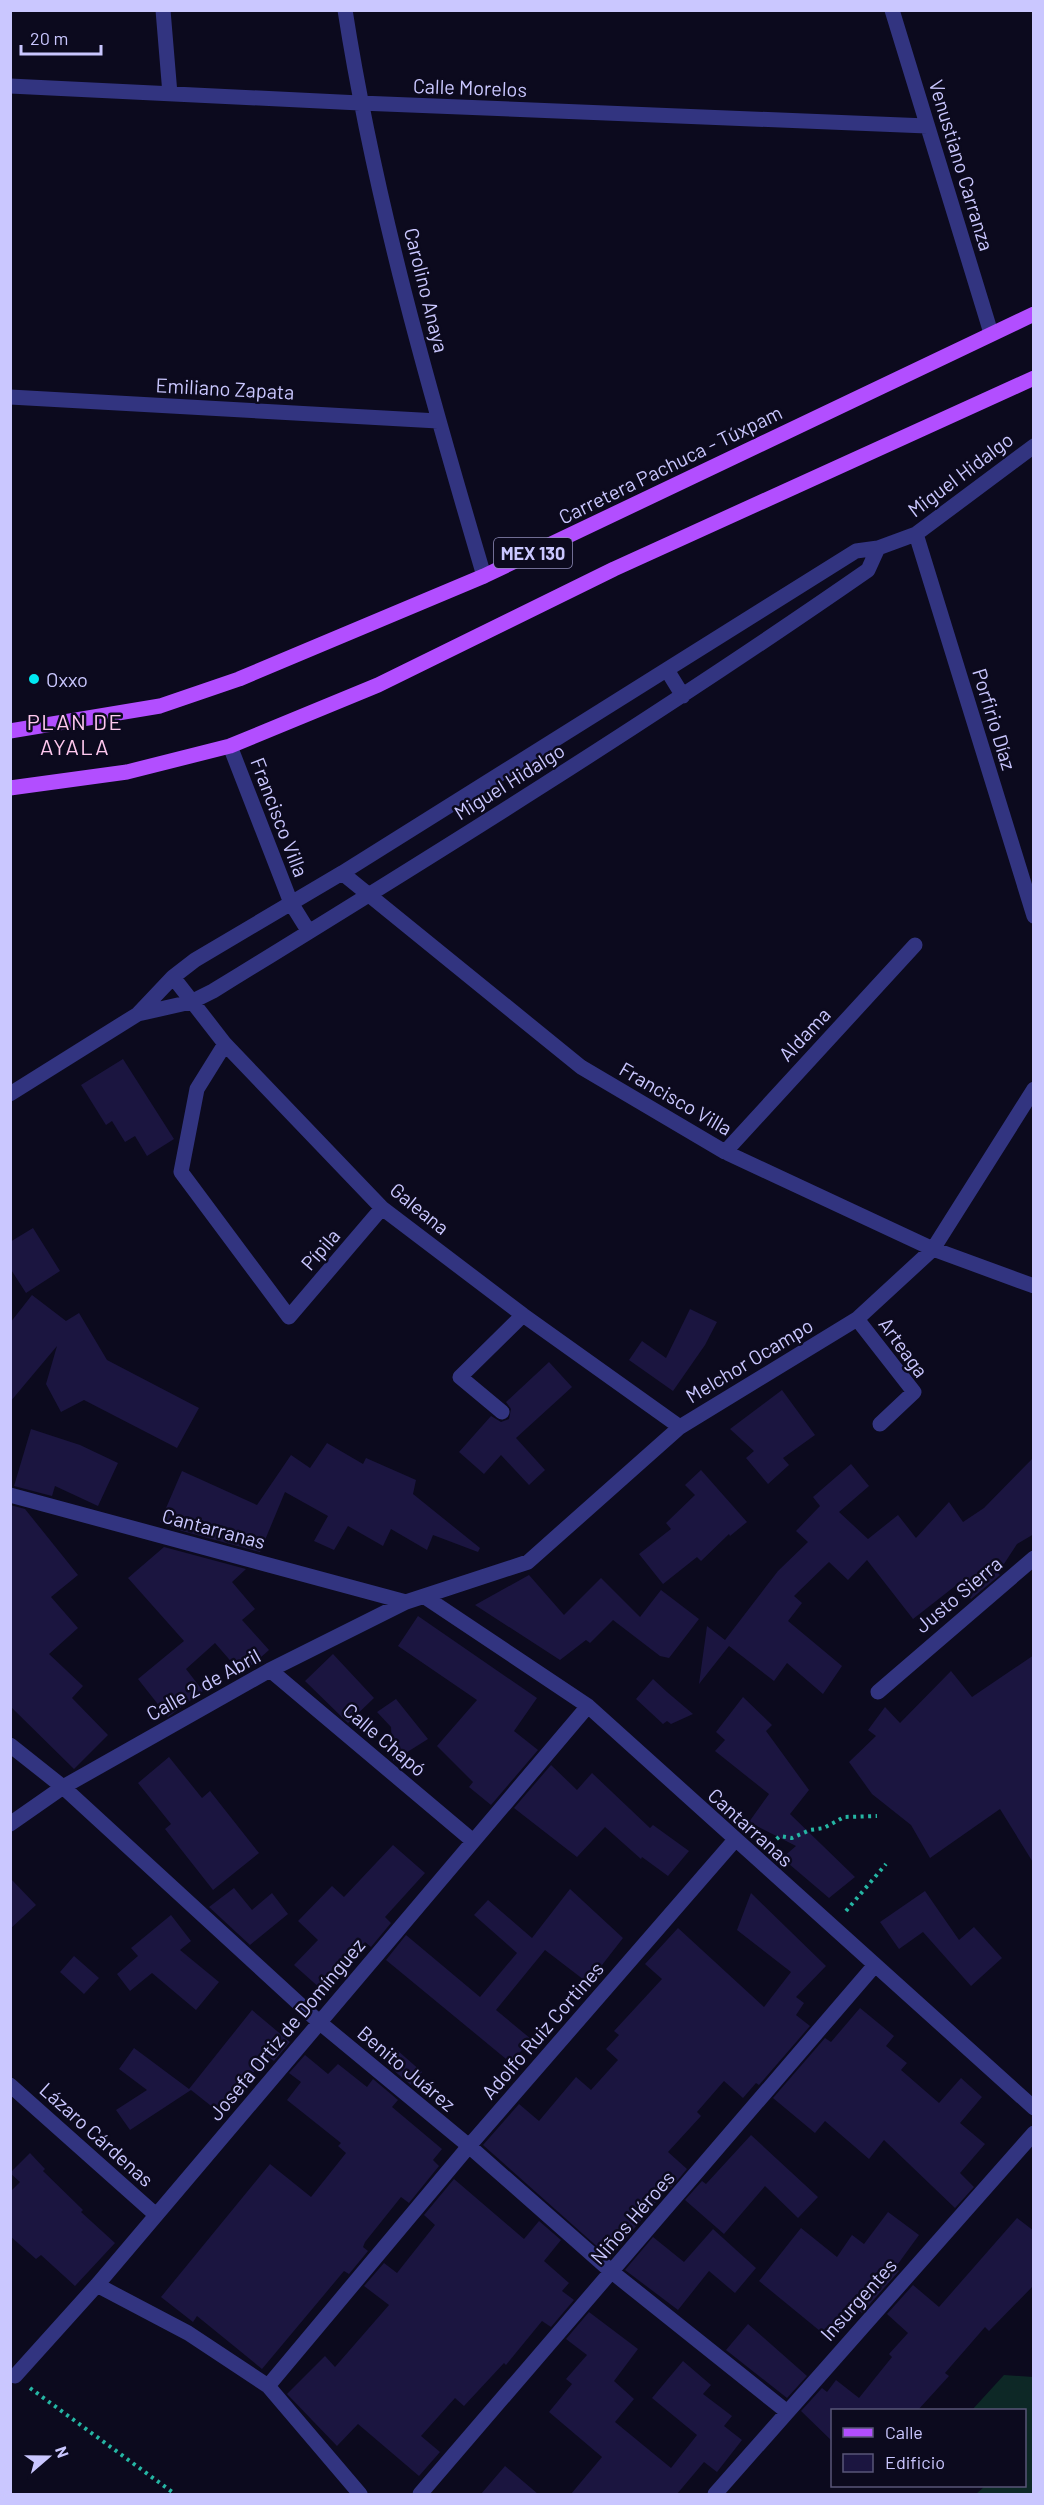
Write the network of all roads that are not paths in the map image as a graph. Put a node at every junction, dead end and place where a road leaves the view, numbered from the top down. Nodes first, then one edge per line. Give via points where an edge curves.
1 (164, 10) edge
2 (345, 10) edge
3 (892, 10) edge
4 (10, 86) edge
5 (170, 94) junction
6 (360, 104) junction
7 (927, 126) junction
8 (1034, 314) edge
9 (992, 333) junction
10 (1034, 378) edge
11 (10, 397) edge
12 (438, 421) junction
13 (1034, 446) edge
14 (916, 534) junction
15 (878, 548) junction
16 (484, 576) junction
17 (667, 670) junction
18 (683, 696) junction
19 (10, 731) edge
20 (230, 746) junction
21 (10, 788) edge
22 (342, 873) junction
23 (369, 895) junction
24 (291, 903) junction
25 (1034, 916) edge
26 (309, 932) junction
27 (915, 945) dead end
28 (173, 978) junction
29 (191, 1002) junction
30 (138, 1014) junction
31 (225, 1044) junction
32 (1034, 1089) edge
33 (10, 1094) edge
34 (725, 1152) junction
35 (382, 1208) junction
36 (933, 1249) junction
37 (1034, 1286) edge
38 (523, 1315) junction
39 (858, 1318) junction
40 (502, 1412) dead end
41 (880, 1424) dead end
42 (680, 1426) junction
43 (10, 1495) edge
44 (1034, 1558) edge
45 (425, 1597) junction
46 (406, 1602) junction
47 (270, 1670) junction
48 (878, 1692) dead end
49 (588, 1706) junction
50 (10, 1745) edge
51 (63, 1787) junction
52 (10, 1824) edge
53 (473, 1841) junction
54 (734, 1841) junction
55 (875, 1965) junction
56 (319, 2022) junction
57 (10, 2085) edge
58 (1034, 2108) edge
59 (1034, 2133) edge
60 (469, 2146) junction
61 (156, 2215) junction
62 (612, 2272) junction
63 (97, 2285) junction
64 (15, 2376) road end
65 (268, 2386) junction
66 (786, 2411) junction
67 (360, 2494) edge
68 (420, 2494) edge
69 (714, 2494) edge

1 - 5 street
2 - 6 street, Carolino Anaya
3 - 7 street, Venustiano Carranza
4 - 5 street, Calle Morelos
5 - 6 street, Calle Morelos
6 - 7 street, Calle Morelos
6 - 12 street, Carolino Anaya
7 - 9 street, Venustiano Carranza
8 - 9 main road, Carretera Pachuca - Túxpam / MEX 130
9 - 16 main road, Carretera Pachuca - Túxpam / MEX 130
10 - 20 main road, MEX 130 via 614,569 378,685
11 - 12 street, Emiliano Zapata
12 - 16 street, Carolino Anaya
13 - 14 street, Miguel Hidalgo
14 - 15 street, Miguel Hidalgo
14 - 25 street, Porfirio Díaz
15 - 17 street, Miguel Hidalgo via 856,551
15 - 18 street, Miguel Hidalgo via 868,570
16 - 19 main road, Carretera Pachuca - Túxpam / MEX 130 via 239,679 160,706
17 - 18 street
17 - 22 street, Miguel Hidalgo
18 - 23 street, Miguel Hidalgo
20 - 21 main road, MEX 130 via 127,772
20 - 24 street, Francisco Villa
22 - 23 street, Francisco Villa
22 - 24 street, Miguel Hidalgo
23 - 26 street, Miguel Hidalgo
23 - 34 street, Francisco Villa via 581,1067
24 - 26 street, Francisco Villa
24 - 28 street, Miguel Hidalgo via 195,960
26 - 29 street, Miguel Hidalgo
27 - 34 street, Aldama
28 - 29 street, Galeana
28 - 30 street, Miguel Hidalgo
29 - 30 street, Miguel Hidalgo
29 - 31 street, Galeana
30 - 33 street, Miguel Hidalgo
31 - 35 street, Galeana
31 - 35 street, Pípila via 197,1089 181,1172 289,1317
32 - 36 street, Melchor Ocampo
34 - 36 street, Francisco Villa
35 - 38 street, Galeana
36 - 37 street, Francisco Villa
36 - 39 street, Melchor Ocampo
38 - 40 street via 460,1377
38 - 42 street, Galeana
39 - 41 street, Arteaga via 914,1392
39 - 42 street, Melchor Ocampo
42 - 45 street, Melchor Ocampo via 528,1562
43 - 46 street, Cantarranas
44 - 48 street, Justo Sierra
45 - 46 street, Calle 2 de Abril
45 - 49 street, Cantarranas
46 - 47 street, Calle 2 de Abril
47 - 51 street, Calle 2 de Abril
47 - 53 street, Calle Chapó
49 - 53 street, Josefa Ortiz de Domínguez
49 - 54 street, Cantarranas
50 - 51 street, Benito Juárez
51 - 52 street, Calle 2 de Abril
51 - 56 street, Benito Juárez
53 - 56 street, Josefa Ortiz de Domínguez
54 - 55 street, Cantarranas
54 - 60 street, Adolfo Ruiz Cortines
55 - 58 street, Cantarranas
55 - 62 street, Niños Héroes
56 - 60 street, Benito Juárez
56 - 61 street, Josefa Ortiz de Domínguez
57 - 61 street, Lázaro Cárdenas
59 - 66 street, Insurgentes
60 - 62 street, Benito Juárez
60 - 65 street, Adolfo Ruiz Cortines
61 - 63 street, Josefa Ortiz de Domínguez
62 - 66 street, Benito Juárez
62 - 68 street, Niños Héroes
63 - 64 street, Josefa Ortiz de Domínguez
63 - 65 street via 188,2333
65 - 67 street
66 - 69 street, Insurgentes

